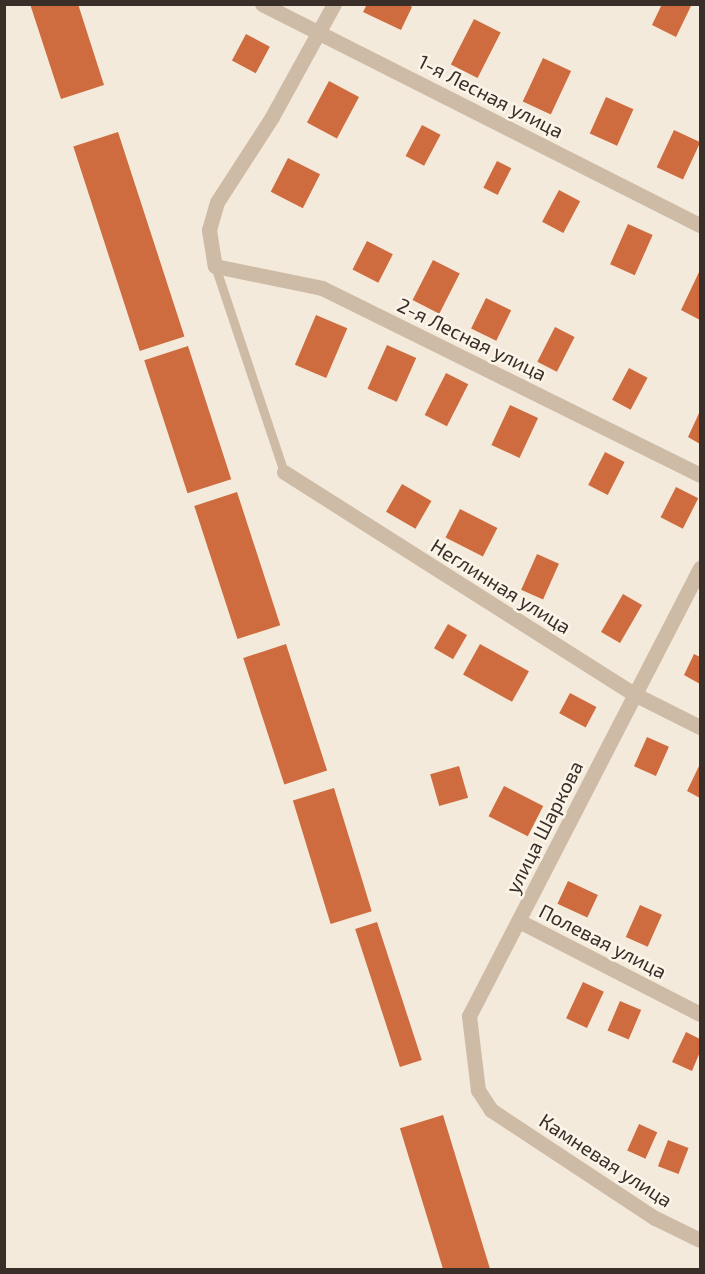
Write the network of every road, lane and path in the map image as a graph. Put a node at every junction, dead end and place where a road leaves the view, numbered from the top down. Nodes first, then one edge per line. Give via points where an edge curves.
1 (262, 4) edge
2 (334, 4) edge
3 (320, 33) junction
4 (700, 225) edge
5 (216, 266) junction
6 (284, 472) joint
7 (700, 475) edge
8 (700, 568) edge
9 (636, 695) junction
10 (700, 727) edge
11 (519, 921) junction
12 (700, 1014) edge
13 (491, 1110) joint
14 (700, 1240) edge

1 - 3 street, 1-я Лесная улица
2 - 3 street
3 - 4 street, 1-я Лесная улица
3 - 5 street via 217,202 209,230
5 - 6 lane
5 - 7 street, 2-я Лесная улица via 322,288
6 - 9 street, Неглинная улица
8 - 9 street, улица Шаркова
9 - 10 street, Неглинная улица
9 - 11 street, улица Шаркова
11 - 12 street, Полевая улица
11 - 13 street, улица Шаркова via 470,1016 478,1090
13 - 14 street, Камневая улица via 655,1218

